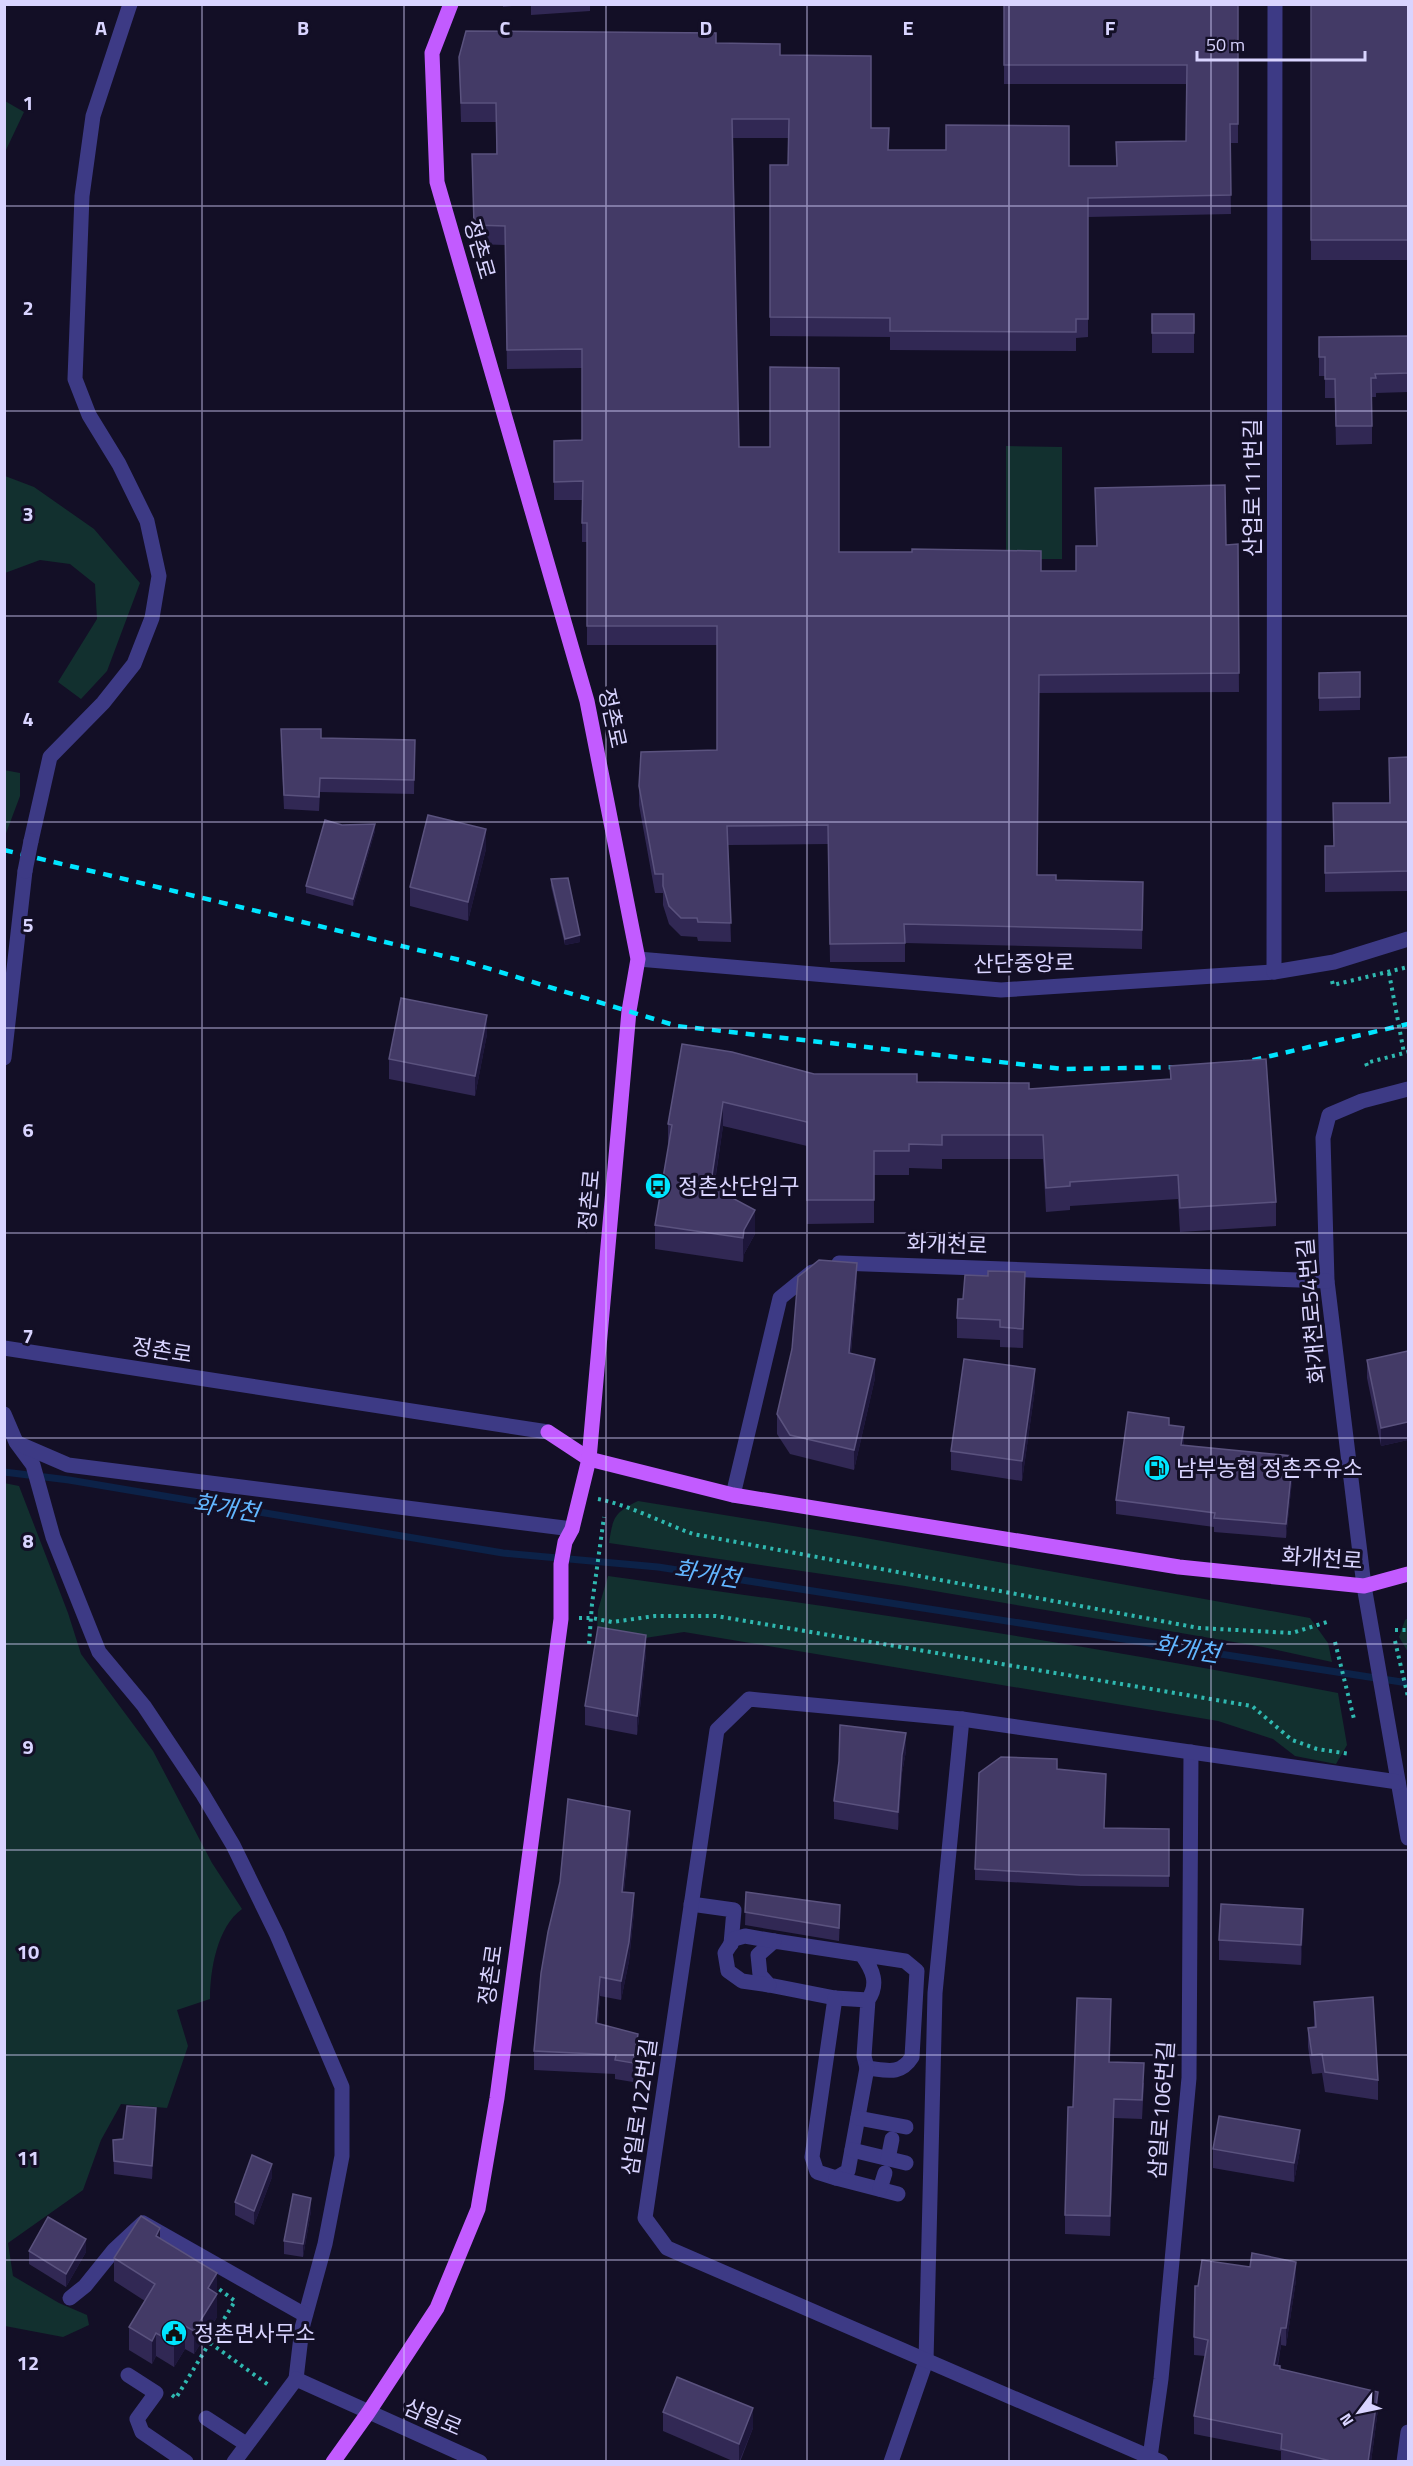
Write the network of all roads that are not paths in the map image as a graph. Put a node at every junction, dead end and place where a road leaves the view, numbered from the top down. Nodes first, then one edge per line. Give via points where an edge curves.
1 (130, 4) edge
2 (451, 4) edge
3 (1275, 4) edge
4 (1408, 939) edge
5 (638, 959) junction
6 (1274, 972) junction
7 (4, 1058) edge
8 (1408, 1089) edge
9 (1327, 1281) junction
10 (4, 1348) edge
11 (4, 1414) edge
12 (548, 1432) joint
13 (10, 1441) edge
14 (589, 1459) junction
15 (733, 1495) junction
16 (568, 1535) junction
17 (1408, 1574) edge
18 (1364, 1586) junction
19 (962, 1719) junction
20 (1191, 1752) junction
21 (1398, 1782) junction
22 (1408, 1838) edge
23 (691, 1904) junction
24 (774, 1941) junction
25 (731, 1944) junction
26 (861, 1955) junction
27 (894, 1960) junction
28 (873, 1978) junction
29 (769, 1984) junction
30 (835, 1998) junction
31 (868, 2001) junction
32 (867, 2068) junction
33 (858, 2118) junction
34 (906, 2127) dead end
35 (892, 2139) dead end
36 (852, 2150) junction
37 (906, 2163) dead end
38 (886, 2166) junction
39 (836, 2178) junction
40 (880, 2189) junction
41 (898, 2194) dead end
42 (70, 2298) dead end
43 (305, 2315) junction
44 (926, 2361) junction
45 (128, 2375) dead end
46 (296, 2379) junction
47 (368, 2413) junction
48 (206, 2418) dead end
49 (1408, 2432) edge
50 (246, 2444) junction
51 (1156, 2459) edge
52 (186, 2462) edge
53 (234, 2462) edge
54 (333, 2462) edge
55 (480, 2462) edge
56 (891, 2462) edge
57 (1404, 2462) edge

1 - 7 street, bridge via 93,116 82,196 75,379 89,415 147,521 159,576 152,618 134,663 103,703 50,757 25,871
2 - 5 main road, 정촌로 via 432,53 437,182 587,701
3 - 6 street, 산업로111번길
4 - 6 street, 산단중앙로 via 1334,962
5 - 6 street, 산단중앙로 via 1001,990
5 - 14 main road, 정촌로 via 629,1011
8 - 9 street, 화개천로54번길 via 1362,1101 1329,1116 1323,1138
9 - 15 street, 화개천로 via 825,1262 780,1298
9 - 18 street, 화개천로54번길
10 - 12 street, 정촌로
11 - 13 street
12 - 14 main road, 정촌로
13 - 16 street via 68,1465
13 - 43 street via 33,1465 53,1537 99,1652 144,1706 233,1845 277,1935 342,2087 342,2156 325,2244
14 - 15 main road, 화개천로
14 - 16 main road, 정촌로
15 - 18 main road, 화개천로 via 1179,1567
16 - 47 main road, 정촌로 via 561,1564 561,1619 478,2209 437,2308
17 - 18 main road, 화개천로
18 - 21 street
19 - 20 street
19 - 23 street, 삼일로122번길 via 749,1699 717,1730
19 - 44 street via 935,1993
20 - 21 street
20 - 51 street, 삼일로106번길 via 1189,2078
21 - 22 street
23 - 25 street via 734,1910
23 - 44 street, 삼일로122번길 via 645,2218 667,2248
24 - 25 street via 745,1936
24 - 26 street
24 - 29 street via 758,1954 760,1975
25 - 29 street via 725,1953 728,1971 742,1981
26 - 27 street
26 - 28 street via 872,1969
27 - 28 street via 880,1968
27 - 32 street via 905,1961 917,1971 912,2057 893,2071
28 - 31 street via 874,1991
29 - 30 street
30 - 31 street
30 - 39 street via 812,2157 817,2172
31 - 32 street via 864,2056
32 - 33 street
33 - 34 street via 891,2117
33 - 36 street
35 - 38 street
36 - 38 street
36 - 39 street via 848,2171
37 - 38 street
38 - 40 street
39 - 40 street
40 - 41 street
42 - 43 street via 143,2223
43 - 46 street
44 - 51 street, 삼일로122번길
44 - 56 street
45 - 52 street via 156,2392 137,2419 142,2432
46 - 47 street, 삼일로
46 - 50 street
47 - 54 main road, 정촌로
47 - 55 street, 삼일로
48 - 50 street
49 - 57 street
50 - 53 street

